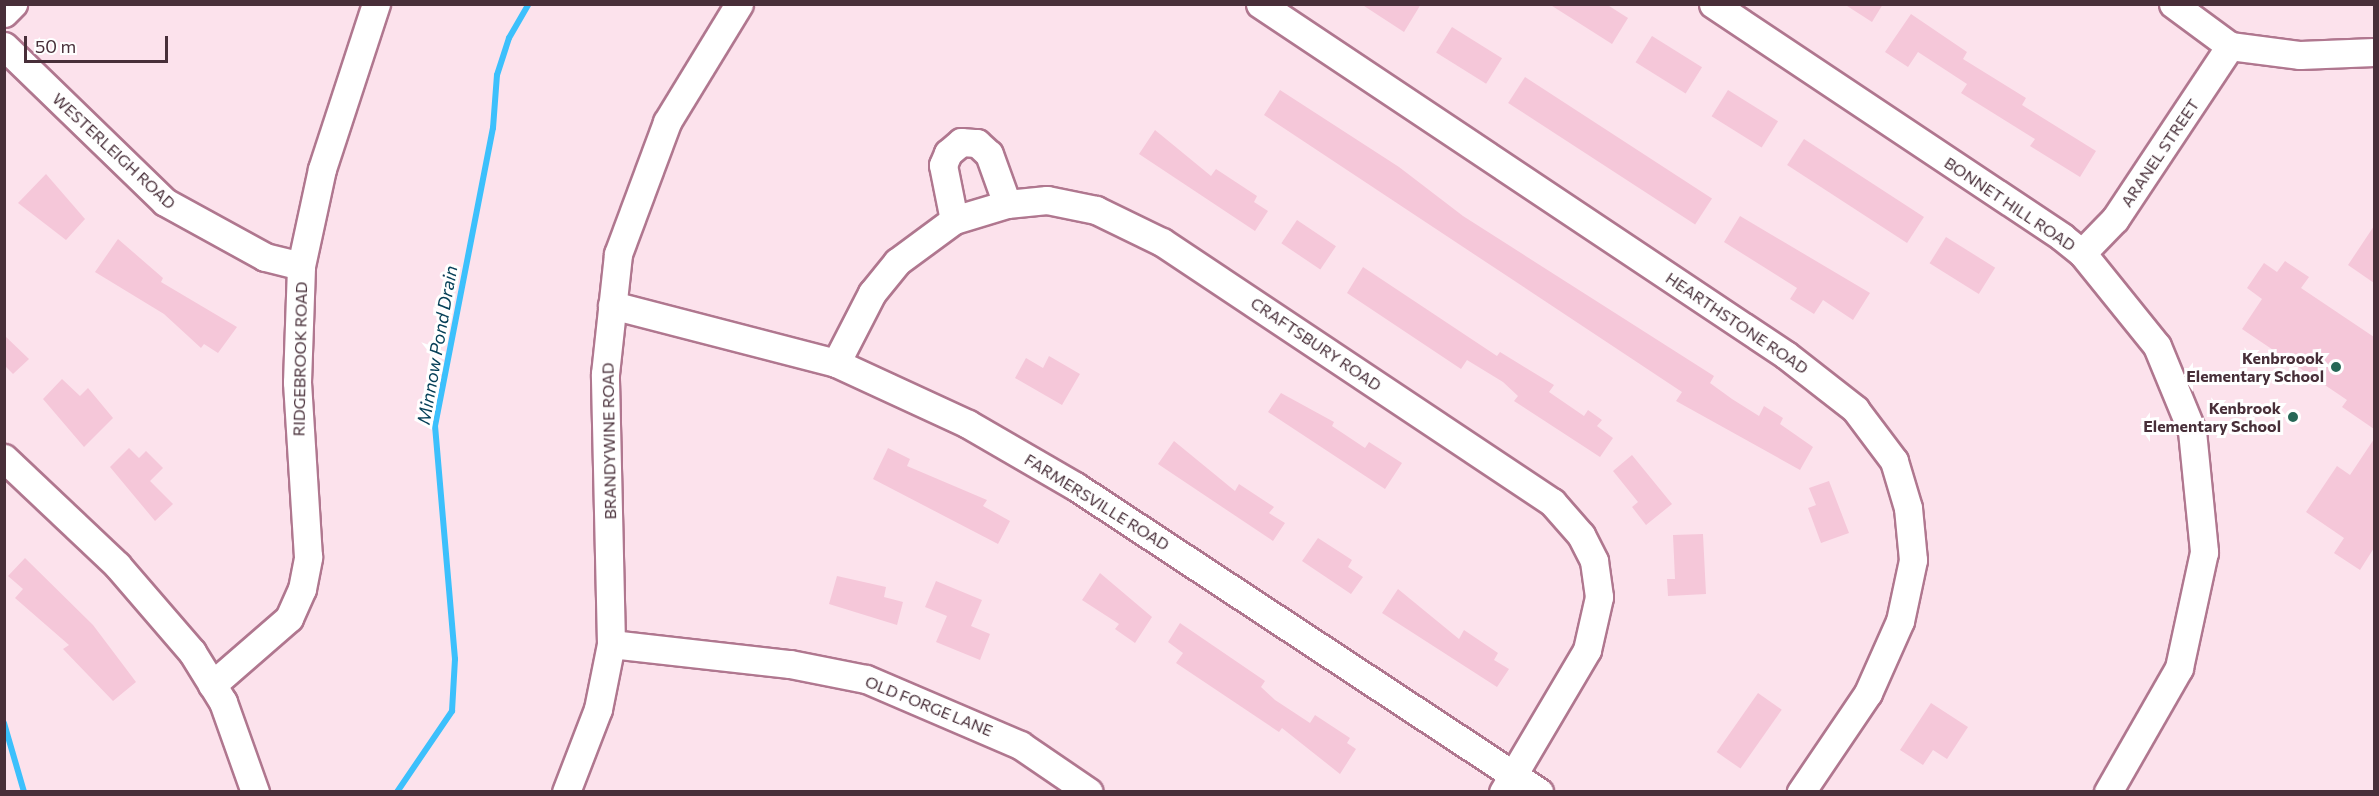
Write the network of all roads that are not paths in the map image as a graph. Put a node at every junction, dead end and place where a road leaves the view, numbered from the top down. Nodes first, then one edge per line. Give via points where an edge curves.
1 (13, 4) edge
2 (376, 4) edge
3 (739, 4) edge
4 (1260, 4) edge
5 (1713, 4) edge
6 (2173, 4) edge
7 (4, 12) edge
8 (4, 46) edge
9 (2230, 46) junction
10 (2374, 52) edge
11 (1007, 204) junction
12 (954, 220) junction
13 (2082, 253) junction
14 (301, 266) junction
15 (612, 305) junction
16 (836, 363) junction
17 (4, 458) edge
18 (611, 644) junction
19 (213, 685) junction
20 (1509, 783) edge
21 (255, 792) edge
22 (566, 792) edge
23 (1089, 792) edge
24 (1539, 792) edge
25 (1801, 792) edge
26 (2108, 792) edge

1 - 7 street
2 - 14 street, RIDGEBROOK ROAD via 322,169
3 - 15 street, BRANDYWINE ROAD via 667,123 618,254
4 - 25 street, HEARTHSTONE ROAD via 1786,355 1855,409 1894,461 1908,508 1913,561 1900,621 1868,693
5 - 13 street, BONNET HILL ROAD
6 - 9 street
8 - 14 street, WESTERLEIGH ROAD via 165,202 265,257
9 - 10 street via 2300,55
9 - 13 street, ARANEL STREET via 2115,219
11 - 12 street, CRAFTSBURY ROAD
11 - 12 street via 988,154 977,143 961,142 948,153 943,165
11 - 20 street, CRAFTSBURY ROAD via 1047,200 1096,210 1162,242 1567,514 1594,561 1599,597 1587,650
12 - 16 street, CRAFTSBURY ROAD via 897,262 872,293
13 - 26 street, BONNET HILL ROAD via 2157,346 2192,431 2204,516 2200,590 2179,668
14 - 19 street, RIDGEBROOK ROAD via 297,382 308,557 302,589 289,618
15 - 16 street, FARMERSVILLE ROAD
15 - 18 street, BRANDYWINE ROAD via 605,374
16 - 20 street, FARMERSVILLE ROAD via 968,424 1075,486
17 - 19 street via 117,565 192,652
18 - 22 street, BRANDYWINE ROAD via 598,709
18 - 23 street, OLD FORGE LANE via 790,664 866,679 1020,745
19 - 21 street
20 - 24 street, FARMERSVILLE ROAD

